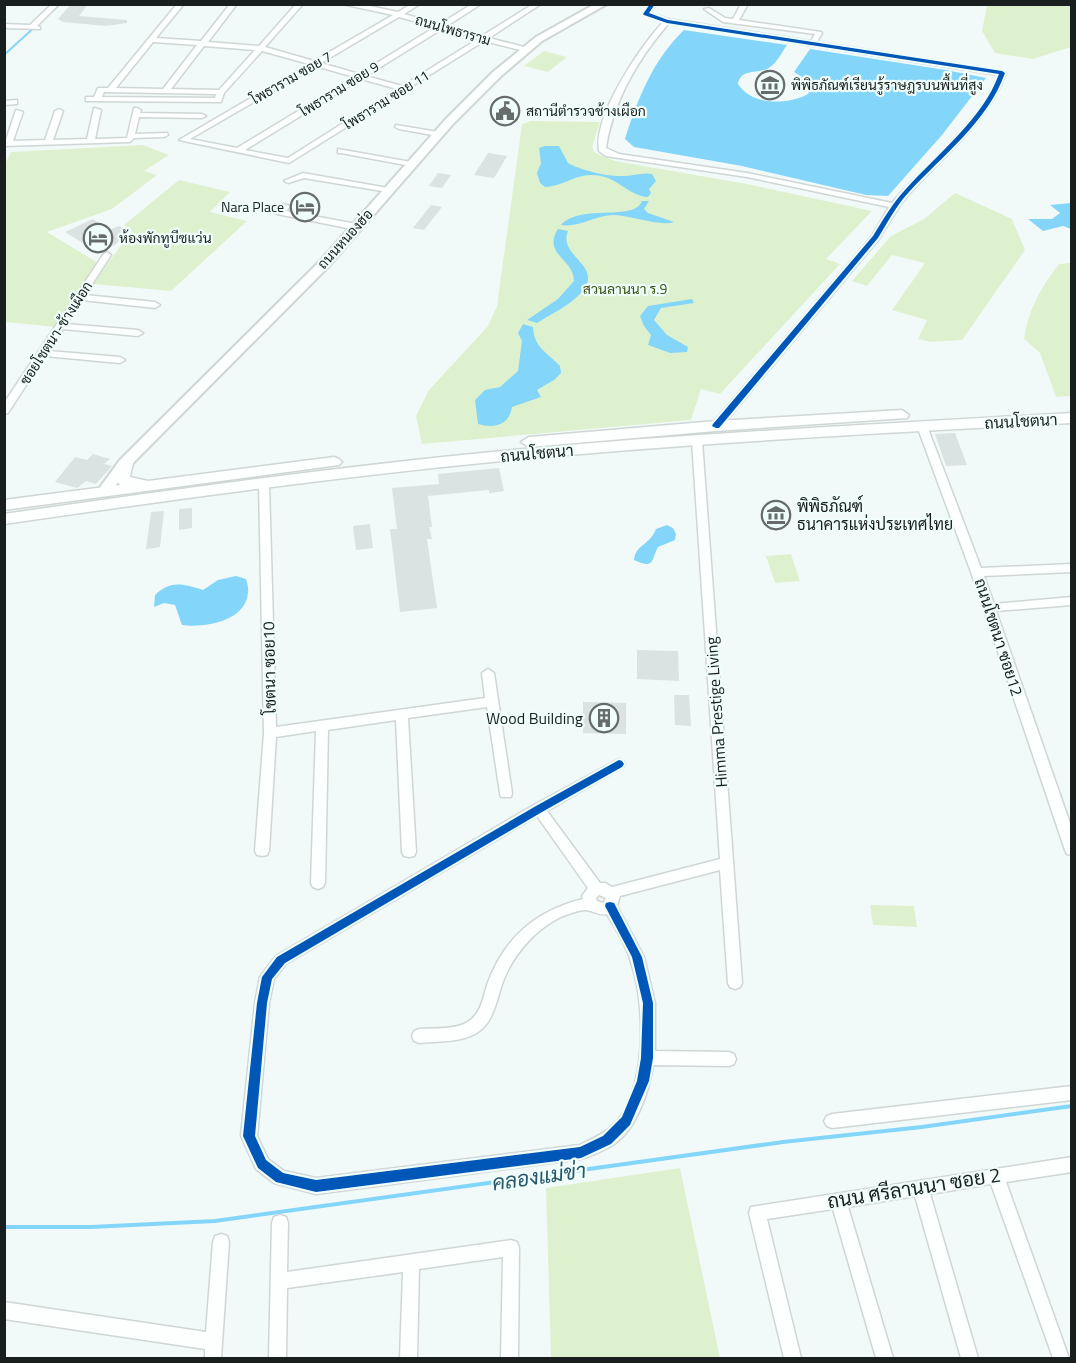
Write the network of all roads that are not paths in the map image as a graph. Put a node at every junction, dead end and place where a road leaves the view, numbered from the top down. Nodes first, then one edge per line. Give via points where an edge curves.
1 (56, 4) edge
2 (181, 4) edge
3 (234, 4) edge
4 (300, 4) edge
5 (345, 4) edge
6 (417, 4) edge
7 (478, 4) edge
8 (538, 4) edge
9 (603, 4) edge
10 (653, 4) edge
11 (745, 4) edge
12 (707, 9) dead end
13 (399, 15) junction
14 (667, 21) junction
15 (735, 22) junction
16 (4, 26) edge
17 (440, 27) junction
18 (484, 39) junction
19 (152, 40) junction
20 (813, 43) junction
21 (203, 44) junction
22 (261, 48) junction
23 (525, 50) junction
24 (316, 63) junction
25 (360, 76) junction
26 (404, 89) junction
27 (110, 90) junction
28 (165, 91) junction
29 (221, 92) junction
30 (14, 102) dead end
31 (4, 103) edge
32 (97, 110) dead end
33 (59, 111) dead end
34 (19, 112) dead end
35 (202, 116) dead end
36 (399, 127) dead end
37 (438, 134) junction
38 (164, 135) dead end
39 (131, 136) junction
40 (90, 142) junction
41 (48, 143) junction
42 (6, 144) edge
43 (238, 151) junction
44 (341, 151) dead end
45 (411, 164) junction
46 (288, 182) dead end
47 (388, 190) junction
48 (286, 206) dead end
49 (895, 206) junction
50 (357, 227) junction
51 (107, 255) dead end
52 (79, 297) junction
53 (155, 305) dead end
54 (61, 326) junction
55 (138, 333) dead end
56 (43, 353) junction
57 (120, 360) dead end
58 (1071, 406) edge
59 (4, 411) edge
60 (1071, 418) edge
61 (716, 426) junction
62 (922, 426) junction
63 (697, 441) junction
64 (125, 463) junction
65 (345, 467) junction
66 (264, 484) junction
67 (153, 485) junction
68 (103, 499) junction
69 (4, 505) edge
70 (4, 519) edge
71 (1071, 568) edge
72 (977, 572) junction
73 (1071, 601) edge
74 (990, 608) junction
75 (488, 673) dead end
76 (492, 702) junction
77 (402, 715) junction
78 (322, 726) junction
79 (270, 733) junction
80 (619, 764) dead end
81 (506, 793) dead end
82 (539, 808) junction
83 (1071, 850) edge
84 (262, 851) dead end
85 (409, 852) dead end
86 (726, 863) junction
87 (318, 883) dead end
88 (596, 889) junction
89 (611, 899) junction
90 (590, 903) junction
91 (735, 983) dead end
92 (419, 1036) dead end
93 (647, 1058) junction
94 (729, 1059) dead end
95 (1071, 1093) edge
96 (832, 1121) dead end
97 (1071, 1165) edge
98 (996, 1175) junction
99 (920, 1187) junction
100 (838, 1200) junction
101 (280, 1223) dead end
102 (221, 1242) dead end
103 (411, 1263) junction
104 (279, 1281) junction
105 (4, 1310) edge
106 (213, 1350) edge
107 (277, 1359) edge
108 (409, 1359) edge
109 (510, 1359) edge
110 (792, 1359) edge
111 (885, 1359) edge
112 (970, 1359) edge
113 (1061, 1359) edge

1 - 16 street via 35,27
2 - 19 street
3 - 21 street
4 - 22 street
5 - 13 street, ถนนโพธาราม
6 - 13 street, โพธาราม ซอย 7
7 - 17 street, โพธาราม ซอย 9
8 - 18 street, โพธาราม ซอย 11
9 - 23 main road, ถนนหนองฮ่อ
10 - 14 street via 646,14
11 - 15 street
12 - 15 street via 717,18
13 - 17 street, ถนนโพธาราม
13 - 24 street, โพธาราม ซอย 7
14 - 20 street
14 - 49 street via 640,53 613,110 602,149 619,156 747,175
15 - 20 street via 819,33
17 - 18 street, ถนนโพธาราม
17 - 25 street, โพธาราม ซอย 9
18 - 23 street, ถนนโพธาราม
18 - 26 street, โพธาราม ซอย 11
19 - 21 street
19 - 27 street
20 - 49 street via 1002,72 987,102
21 - 22 street
21 - 28 street
22 - 24 street
22 - 29 street
23 - 37 main road, ถนนหนองฮ่อ
24 - 25 street
24 - 43 street, โพธาราม ซอย 7 via 183,141
25 - 26 street
25 - 43 street, โพธาราม ซอย 9
26 - 43 street, โพธาราม ซอย 11 via 289,161
27 - 28 street
27 - 29 street via 101,90 93,99 214,101 220,99
28 - 29 street
30 - 31 street
32 - 40 street
33 - 41 street
34 - 42 street
35 - 39 street via 136,112
36 - 37 street
37 - 45 main road, ถนนหนองฮ่อ
38 - 39 street
39 - 40 street via 130,141
40 - 41 street
41 - 42 street
44 - 45 street
45 - 47 main road, ถนนหนองฮ่อ
46 - 47 street via 303,175
47 - 50 main road, ถนนหนองฮ่อ
48 - 50 street via 280,212
49 - 61 street via 876,237
50 - 64 main road, ถนนหนองฮ่อ
51 - 52 street, ซอยโชตนา-ช้างเผือก
52 - 53 street
52 - 54 street, ซอยโชตนา-ช้างเผือก
54 - 55 street
54 - 56 street, ซอยโชตนา-ช้างเผือก
56 - 57 street
56 - 59 street, ซอยโชตนา-ช้างเผือก
58 - 61 main road, ถนนโชตนา
60 - 62 main road, ถนนโชตนา
61 - 65 main road, ถนนโชตนา via 565,437
62 - 63 main road, ถนนโชตนา
62 - 72 street, ถนนโชตนา ซอย12
63 - 65 main road, ถนนโชตนา
63 - 86 street, Himma Prestige Living
64 - 67 main road via 121,475 124,481
64 - 68 main road, ถนนหนองฮ่อ
65 - 66 main road, ถนนโชตนา
65 - 67 main road, ถนนโชตนา
66 - 68 main road, ถนนโชตนา
66 - 79 street, โชตนา ซอย10
67 - 68 main road, ถนนโชตนา
68 - 69 main road, ถนนโชตนา
68 - 70 main road, ถนนโชตนา
71 - 72 street
72 - 74 street, ถนนโชตนา ซอย12
73 - 74 street
74 - 83 street, ถนนโชตนา ซอย12
75 - 76 street
76 - 77 street
76 - 81 street
77 - 78 street
77 - 85 street
78 - 79 street
78 - 87 street
79 - 84 street, โชตนา ซอย10
80 - 82 street
82 - 88 street
82 - 93 street via 281,960 267,977 262,1003 249,1136 262,1164 280,1178 316,1186 581,1152 607,1140 626,1121 643,1080
86 - 89 street
86 - 91 street, Himma Prestige Living
88 - 89 street via 605,889
88 - 90 street via 589,896
89 - 90 street via 599,909
89 - 93 street via 638,957 648,1003
90 - 92 street via 560,911 538,924 519,943 502,967 489,1002 474,1026
93 - 94 street
95 - 96 street
97 - 98 street, ถนน ศรีลานนา ซอย 2
98 - 99 street, ถนน ศรีลานนา ซอย 2
98 - 113 street
99 - 100 street, ถนน ศรีลานนา ซอย 2
99 - 112 street
100 - 110 street, ถนน ศรีลานนา ซอย 2 via 757,1213
100 - 111 street
101 - 104 street
102 - 106 street
103 - 104 street
103 - 108 street
103 - 109 street via 511,1248
104 - 107 street
105 - 106 street

